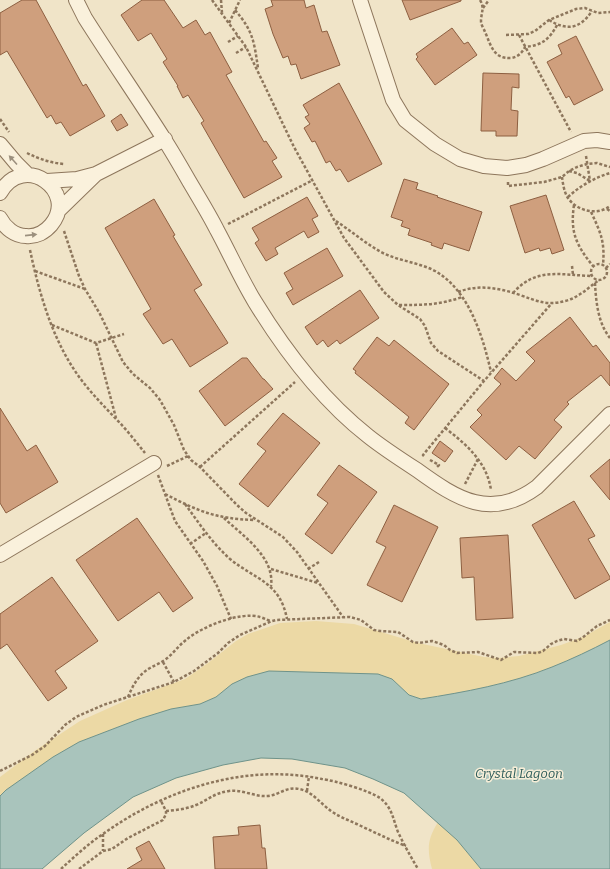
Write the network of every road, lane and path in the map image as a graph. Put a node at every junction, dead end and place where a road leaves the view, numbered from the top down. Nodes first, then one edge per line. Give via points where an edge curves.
1 (76, 0) edge
2 (212, 0) edge
3 (221, 0) edge
4 (240, 0) edge
5 (360, 0) edge
6 (480, 0) edge
7 (489, 0) edge
8 (483, 8) junction
9 (235, 10) junction
10 (592, 11) junction
11 (610, 12) edge
12 (222, 14) junction
13 (548, 20) junction
14 (229, 23) junction
15 (557, 25) junction
16 (506, 35) dead end
17 (519, 35) junction
18 (238, 36) junction
19 (228, 42) dead end
20 (246, 47) junction
21 (525, 47) junction
22 (236, 53) dead end
23 (258, 71) junction
24 (165, 139) junction
25 (610, 142) edge
26 (581, 143) junction
27 (0, 144) edge
28 (21, 150) dead end
29 (69, 164) dead end
30 (586, 164) junction
31 (610, 167) edge
32 (507, 168) junction
33 (569, 171) junction
34 (610, 173) edge
35 (96, 174) junction
36 (28, 175) junction
37 (562, 177) junction
38 (313, 180) junction
39 (47, 181) junction
40 (590, 181) junction
41 (0, 192) edge
42 (568, 198) junction
43 (574, 205) junction
44 (610, 206) edge
45 (607, 208) junction
46 (58, 211) junction
47 (610, 211) edge
48 (591, 212) junction
49 (0, 218) edge
50 (334, 219) junction
51 (217, 229) junction
52 (4, 230) edge
53 (27, 236) junction
54 (610, 264) edge
55 (603, 265) junction
56 (572, 266) dead end
57 (593, 266) junction
58 (606, 268) junction
59 (34, 271) junction
60 (608, 273) edge
61 (573, 275) junction
62 (592, 276) junction
63 (599, 280) junction
64 (594, 283) junction
65 (85, 289) junction
66 (458, 292) junction
67 (513, 293) junction
68 (462, 297) junction
69 (552, 303) junction
70 (398, 305) junction
71 (51, 325) junction
72 (124, 334) dead end
73 (111, 338) junction
74 (610, 338) edge
75 (96, 343) junction
76 (306, 373) junction
77 (491, 373) junction
78 (484, 380) junction
79 (610, 414) edge
80 (116, 419) junction
81 (445, 428) junction
82 (188, 456) junction
83 (478, 458) junction
84 (156, 467) junction
85 (200, 467) junction
86 (429, 479) junction
87 (165, 494) junction
88 (458, 498) junction
89 (185, 504) junction
90 (491, 504) junction
91 (224, 517) junction
92 (255, 520) junction
93 (206, 533) junction
94 (190, 544) junction
95 (0, 555) edge
96 (319, 562) dead end
97 (270, 569) junction
98 (308, 569) junction
99 (318, 583) junction
100 (270, 587) junction
101 (343, 617) junction
102 (232, 619) junction
103 (287, 619) junction
104 (610, 620) edge
105 (272, 621) junction
106 (163, 662) junction
107 (174, 682) junction
108 (128, 697) junction
109 (0, 771) edge
110 (309, 776) junction
111 (306, 791) junction
112 (161, 801) junction
113 (166, 811) junction
114 (102, 834) junction
115 (406, 846) junction
116 (103, 851) junction
117 (61, 869) edge
118 (79, 869) edge
119 (418, 869) edge

1 - 24 street via 85,18
2 - 12 path
3 - 12 path
4 - 9 path
5 - 32 street via 393,100 405,120 435,144 460,159 484,166
6 - 8 path
7 - 8 path
8 - 21 path via 481,24 494,52 507,58 514,58 523,52
9 - 14 path
9 - 23 path via 246,22 253,37
10 - 11 path
10 - 13 path via 580,8
10 - 15 path via 581,24 573,27
12 - 14 path
13 - 15 path
13 - 17 path via 535,31
14 - 18 path
15 - 21 path via 545,41
16 - 17 path
17 - 21 path
18 - 19 path
18 - 20 path
20 - 22 path
20 - 23 path
21 - 26 path
23 - 38 path via 294,147
24 - 35 street
24 - 51 street
25 - 26 street via 598,140
26 - 30 path
26 - 32 street via 535,162
36 -> 27 street
28 - 29 path via 53,163
30 - 31 path via 597,163
30 - 33 path
30 - 40 path
32 - 37 path via 508,186
33 - 37 path
33 - 40 path
34 - 40 path
35 - 39 street via 77,179
35 - 46 street
36 - 39 street
36 - 41 street via 17,177 7,183
37 - 42 path
38 - 50 path
38 - 51 path
39 - 46 street via 56,194
40 - 42 path
42 - 43 path
43 - 48 path
43 - 57 path via 573,231 583,254
44 - 45 path
45 - 47 path
45 - 48 path
53 -> 46 street via 47,229
46 - 65 path
48 - 55 path via 603,242
49 - 52 street
50 - 66 path via 381,252 435,271
50 - 70 path via 344,238 372,277
51 - 76 street via 254,301
52 - 53 street
53 - 59 path
54 - 58 path
55 - 57 path
55 - 58 path
56 - 61 path
57 - 62 path
58 - 60 path
59 - 65 path
59 - 71 path
60 - 63 path
61 - 62 path
61 - 67 path via 538,275 528,279
62 - 63 path
63 - 64 path
64 - 69 path via 579,295 566,301
64 - 74 path via 600,320
65 - 73 path
66 - 67 path via 468,288 489,287
66 - 68 path
67 - 69 path via 535,302
68 - 70 path via 434,305
68 - 77 path via 476,320
69 - 77 path
70 - 78 path via 420,319 431,343 438,351
71 - 75 path
71 - 80 path via 75,371 90,392
72 - 73 path
73 - 75 path
73 - 82 path via 127,368 150,388 164,406
75 - 80 path
76 - 85 path
76 - 86 street via 368,436
77 - 78 path
78 - 81 path
79 - 90 street via 527,494 504,503
80 - 84 path
81 - 83 path via 464,442
81 - 86 path via 423,455 439,465
82 - 84 path
82 - 85 path
83 - 88 path
83 - 90 path via 491,487
84 - 87 path
84 - 95 street
85 - 92 path
86 - 88 street
87 - 89 path
87 - 94 path via 175,522
88 - 90 street
89 - 91 path
89 - 93 path
91 - 92 path
91 - 97 path via 257,548
92 - 98 path via 283,537
93 - 94 path
93 - 100 path via 230,558
94 - 102 path via 203,561
96 - 98 path
97 - 99 path
97 - 100 path
98 - 99 path
99 - 101 path
100 - 103 path via 285,607
101 - 103 path
101 - 104 path via 361,620 380,632 398,632 413,642 432,642 444,645 457,653 478,652 501,660 514,652 538,653 557,640 582,638
102 - 105 path via 259,616
102 - 106 path via 214,623 198,631
103 - 105 path
105 - 107 path via 228,643 194,671
106 - 107 path
106 - 108 path via 139,676
107 - 108 path
108 - 109 path via 76,717 45,746
110 - 111 path
110 - 112 path via 269,773 235,777 202,785
110 - 115 path via 336,781 379,798 389,807
111 - 113 path via 291,788 267,796 230,790 219,792 190,808
111 - 115 path via 341,817
112 - 113 path
112 - 114 path via 138,811
113 - 116 path via 163,820 112,849
114 - 116 path
114 - 117 path
115 - 119 path
116 - 118 path

